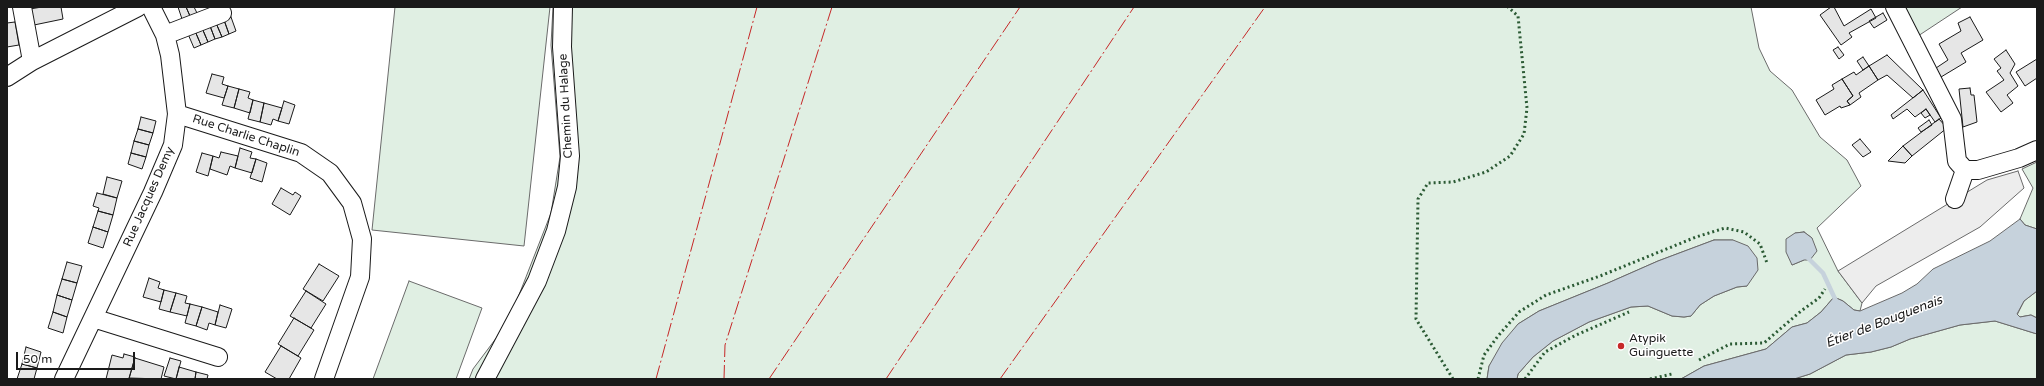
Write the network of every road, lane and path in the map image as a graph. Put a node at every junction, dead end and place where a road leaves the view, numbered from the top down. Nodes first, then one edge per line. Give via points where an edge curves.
1 (22, 7) edge
2 (138, 7) edge
3 (150, 7) edge
4 (563, 7) edge
5 (1895, 7) edge
6 (222, 13) dead end
7 (165, 35) junction
8 (32, 61) junction
9 (7, 77) edge
10 (177, 114) junction
11 (2037, 150) edge
12 (1965, 170) junction
13 (1955, 199) dead end
14 (93, 318) junction
15 (218, 357) dead end
16 (64, 379) edge
17 (324, 379) edge
18 (485, 379) edge

1 - 8 street
2 - 8 street
3 - 7 street, Rue Jacques Demy
4 - 18 street, Chemin du Halage via 562,47 570,156 567,187 556,231 537,281
5 - 12 street via 1952,119 1957,161
6 - 7 street
7 - 10 street, Rue Jacques Demy
8 - 9 street
10 - 14 street, Rue Jacques Demy via 173,145
10 - 17 street, Rue Charlie Chaplin via 301,153 330,173 352,203 362,240 360,277
11 - 12 street via 1978,170
12 - 13 street
14 - 15 street
14 - 16 street, Rue Jacques Demy

